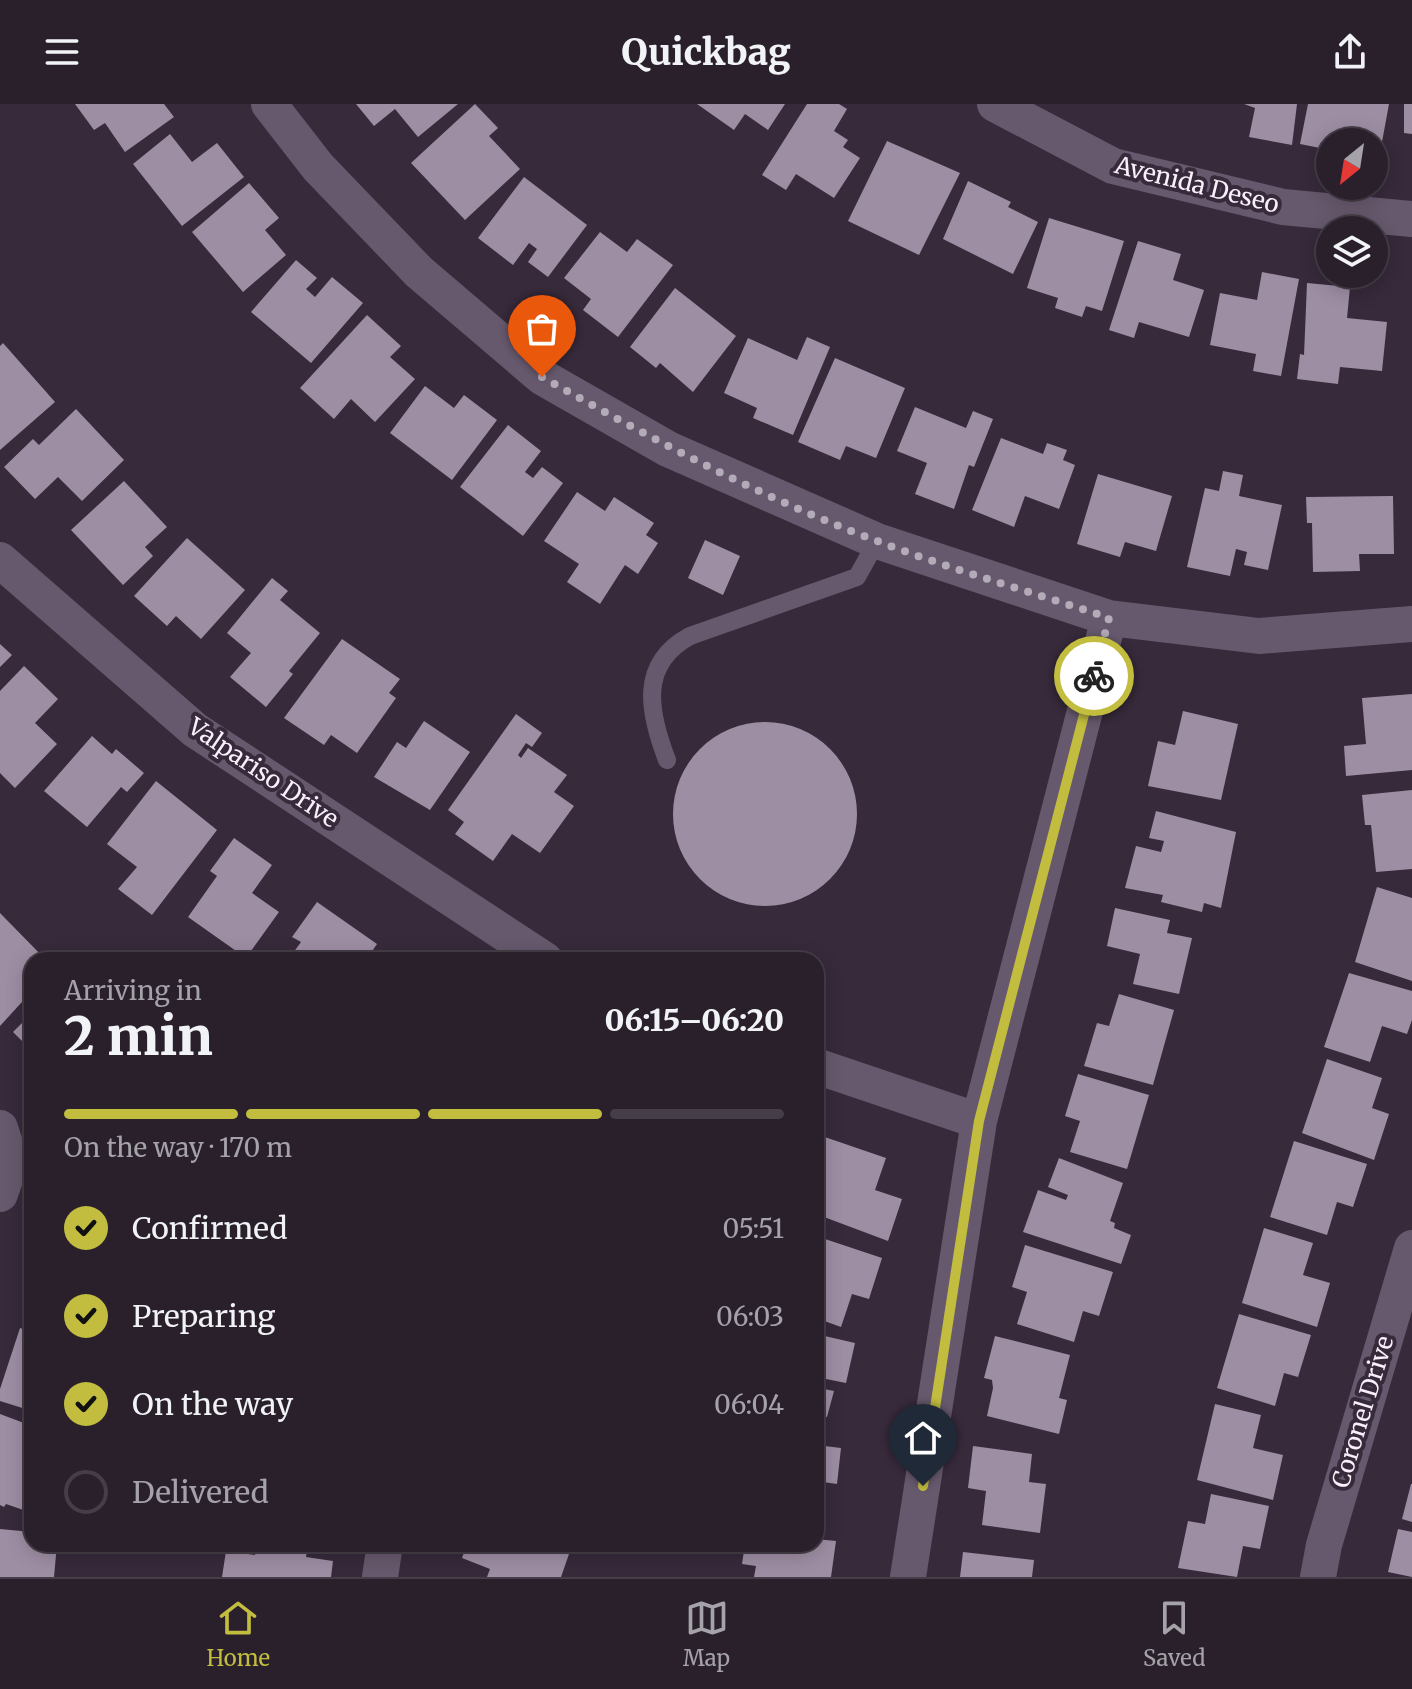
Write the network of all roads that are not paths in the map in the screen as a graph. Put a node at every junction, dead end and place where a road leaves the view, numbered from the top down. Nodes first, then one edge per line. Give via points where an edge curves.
1 (269, 104) edge
2 (995, 104) edge
3 (1412, 219) edge
4 (877, 541) junction
5 (0, 560) edge
6 (1109, 618) junction
7 (1412, 624) edge
8 (667, 760) dead end
9 (533, 952) edge
10 (824, 1069) edge
11 (979, 1121) junction
12 (0, 1128) edge
13 (0, 1194) edge
14 (1412, 1248) edge
15 (384, 1552) edge
16 (380, 1577) edge
17 (908, 1577) edge
18 (1318, 1577) edge

1 - 4 street via 318,167 419,272 542,377 668,449
2 - 3 street, Avenida Deseo via 1113,166 1283,207
4 - 6 street
4 - 8 lane via 857,577 671,646 651,689 651,712
5 - 9 street, Valpariso Drive via 195,730
6 - 7 street via 1259,636
6 - 11 street
10 - 11 street
11 - 17 street
12 - 13 street via 11,1162
14 - 18 street, Coronel Drive
15 - 16 street

